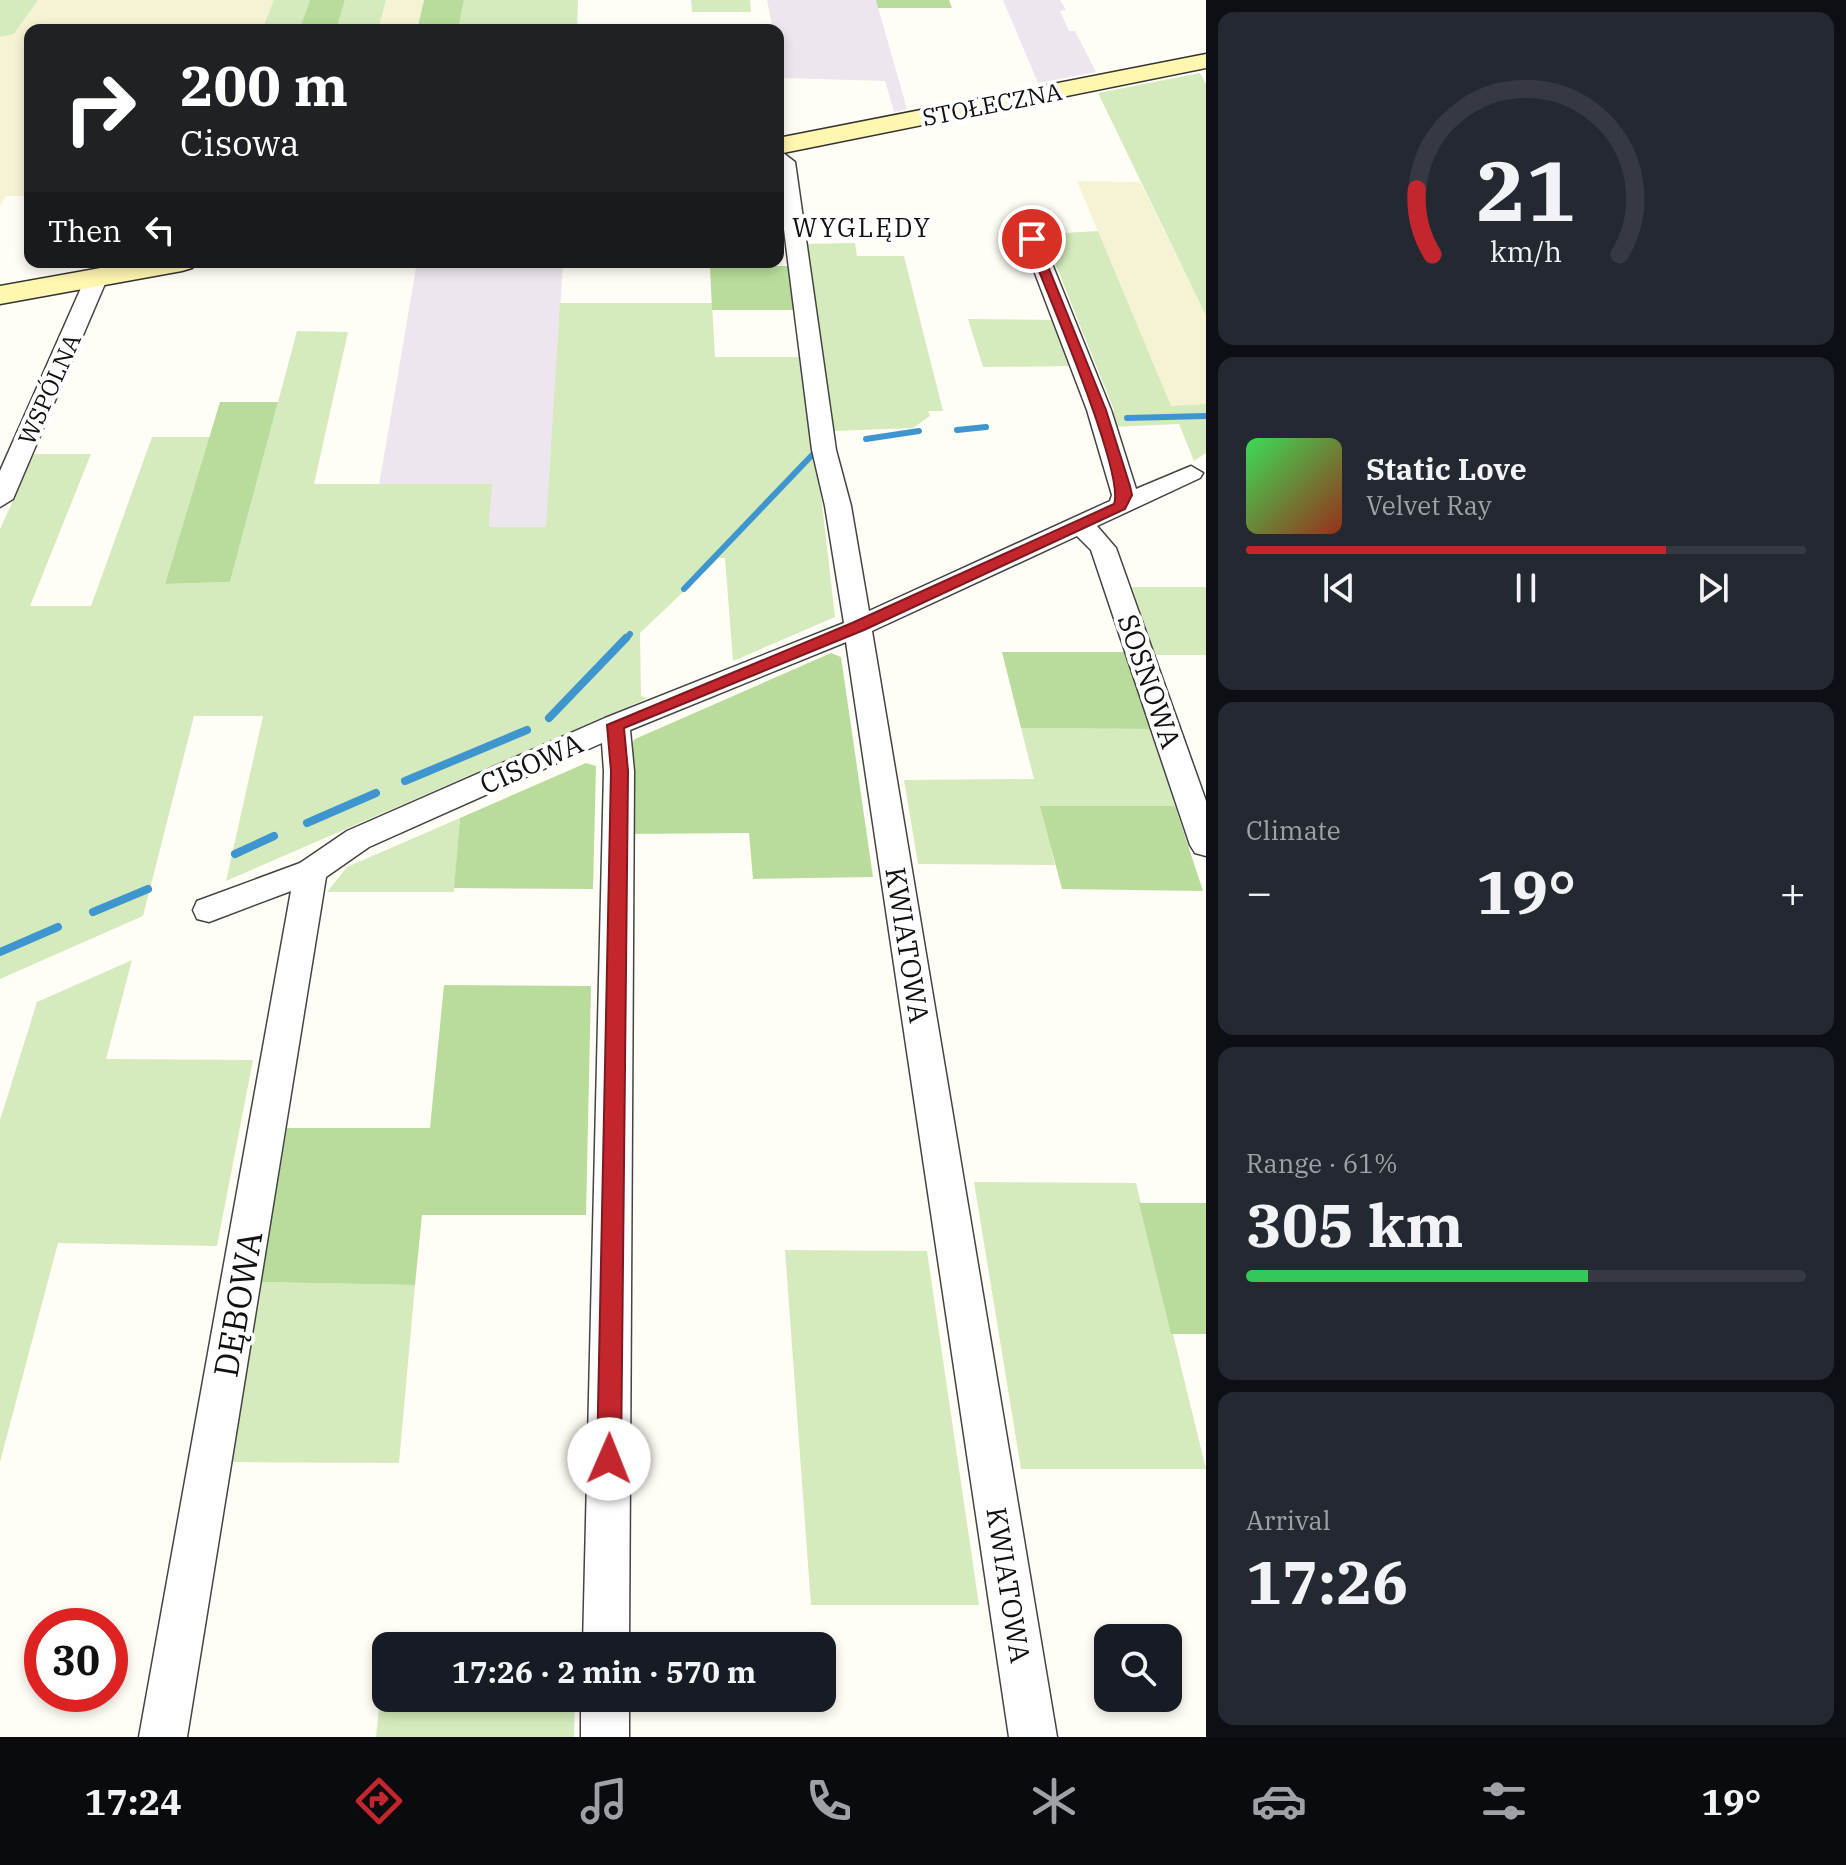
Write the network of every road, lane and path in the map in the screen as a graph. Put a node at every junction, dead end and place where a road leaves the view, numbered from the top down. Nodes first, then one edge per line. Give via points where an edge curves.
1 (1206, 61) edge
2 (784, 145) edge
3 (784, 161) edge
4 (1032, 239) dead end
5 (152, 268) edge
6 (96, 279) junction
7 (0, 295) edge
8 (1191, 473) dead end
9 (0, 499) edge
10 (1120, 506) junction
11 (1081, 525) junction
12 (858, 627) junction
13 (615, 725) junction
14 (1206, 845) edge
15 (311, 871) junction
16 (209, 910) dead end
17 (606, 1632) edge
18 (605, 1712) edge
19 (163, 1737) edge
20 (605, 1737) edge
21 (1033, 1737) edge

1 - 2 main road, STOŁECZNA
3 - 12 street, KWIATOWA via 824,450
4 - 10 street via 1099,410 1125,495
5 - 6 main road
6 - 7 main road
6 - 9 street, WSPÓLNA
8 - 10 street, CISOWA
10 - 11 street, CISOWA
11 - 12 street, CISOWA
11 - 14 street, SOSNOWA via 1103,548
12 - 13 street, CISOWA
12 - 21 street, KWIATOWA
13 - 15 street, CISOWA via 358,839
13 - 17 street via 619,771
15 - 16 street, CISOWA
15 - 19 street, DĘBOWA
18 - 20 street

